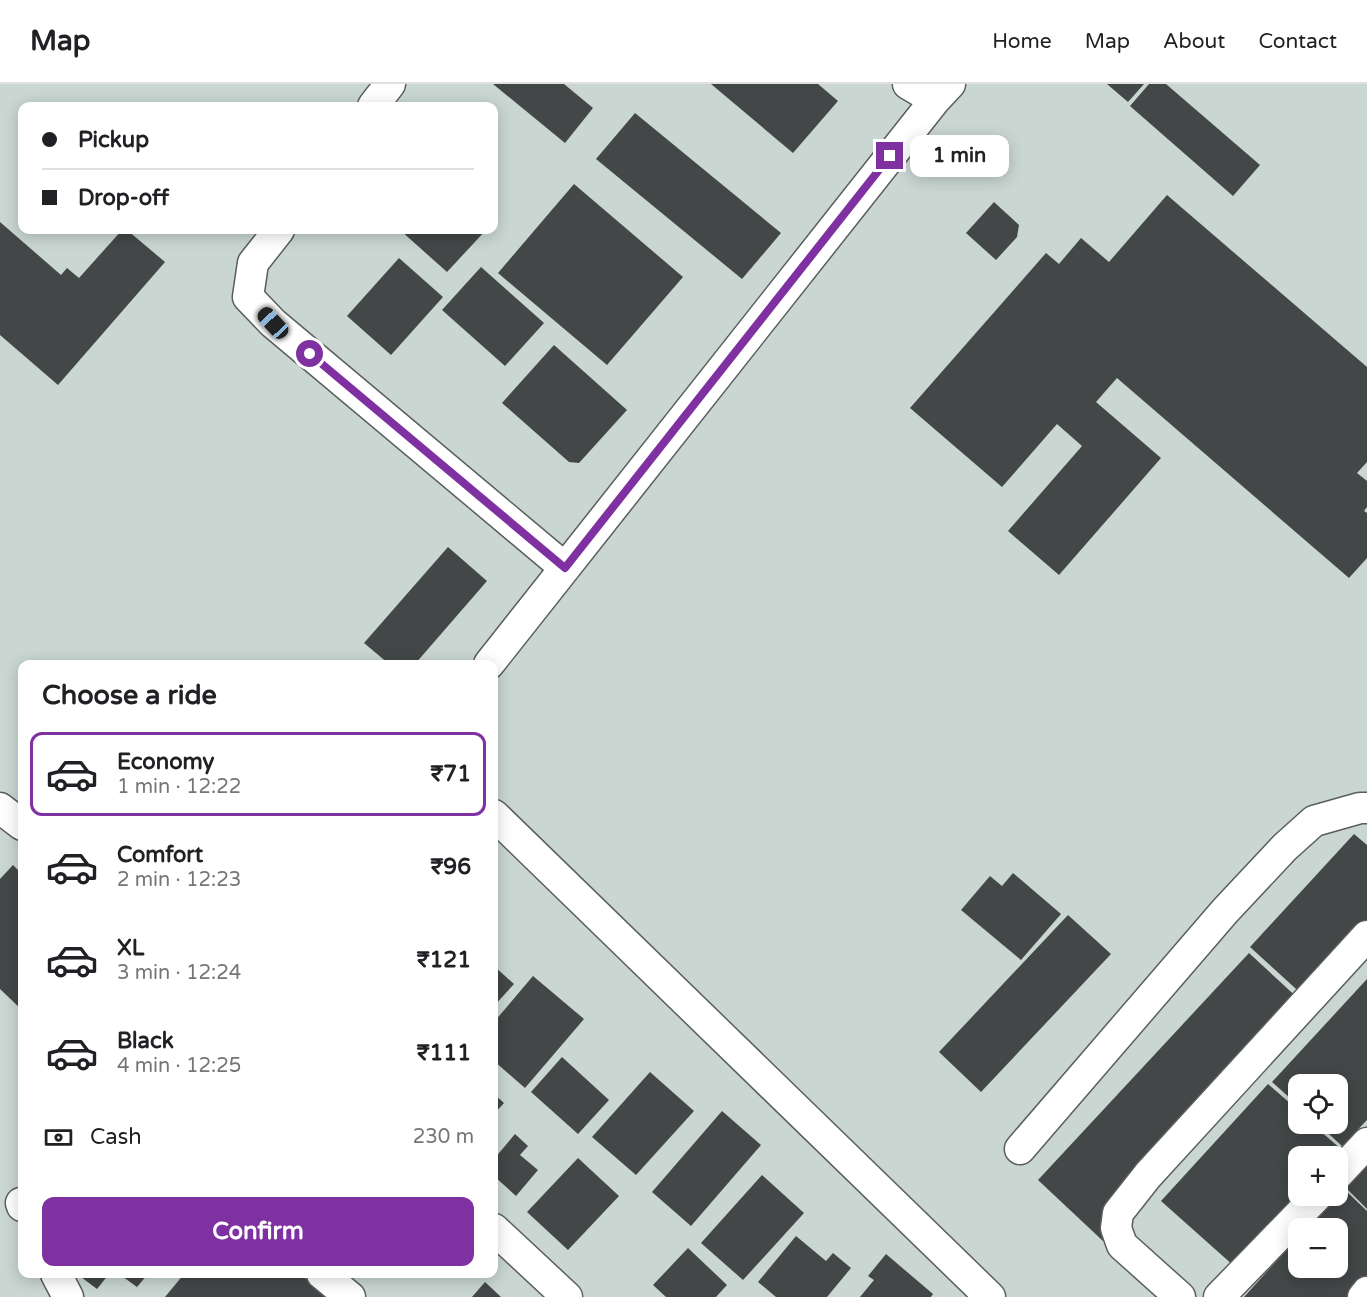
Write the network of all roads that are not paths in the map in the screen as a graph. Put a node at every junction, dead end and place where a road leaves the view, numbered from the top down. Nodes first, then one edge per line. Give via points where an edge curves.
1 (390, 84) edge
2 (909, 84) edge
3 (942, 92) edge
4 (376, 102) edge
5 (276, 234) edge
6 (565, 568) junction
7 (492, 660) edge
8 (0, 808) edge
9 (1367, 808) edge
10 (498, 819) edge
11 (18, 822) edge
12 (1367, 936) edge
13 (1367, 1143) edge
14 (1020, 1149) dead end
15 (1348, 1163) edge
16 (1307, 1206) edge
17 (498, 1233) edge
18 (58, 1278) edge
19 (327, 1278) edge
20 (1367, 1292) edge
21 (987, 1296) edge
22 (68, 1297) edge
23 (350, 1297) edge
24 (567, 1297) edge
25 (1180, 1297) edge
26 (1220, 1297) edge
27 (1363, 1297) edge

1 - 4 street
2 - 3 street
3 - 6 street
5 - 6 street via 253,263 248,297 273,323
6 - 7 street
8 - 11 street
9 - 14 street via 1314,821 1286,847 1225,911
10 - 21 street
12 - 25 street via 1148,1175 1118,1213 1116,1228 1122,1245
13 - 15 street
16 - 26 street
17 - 24 street
18 - 22 street
19 - 23 street
20 - 27 street

